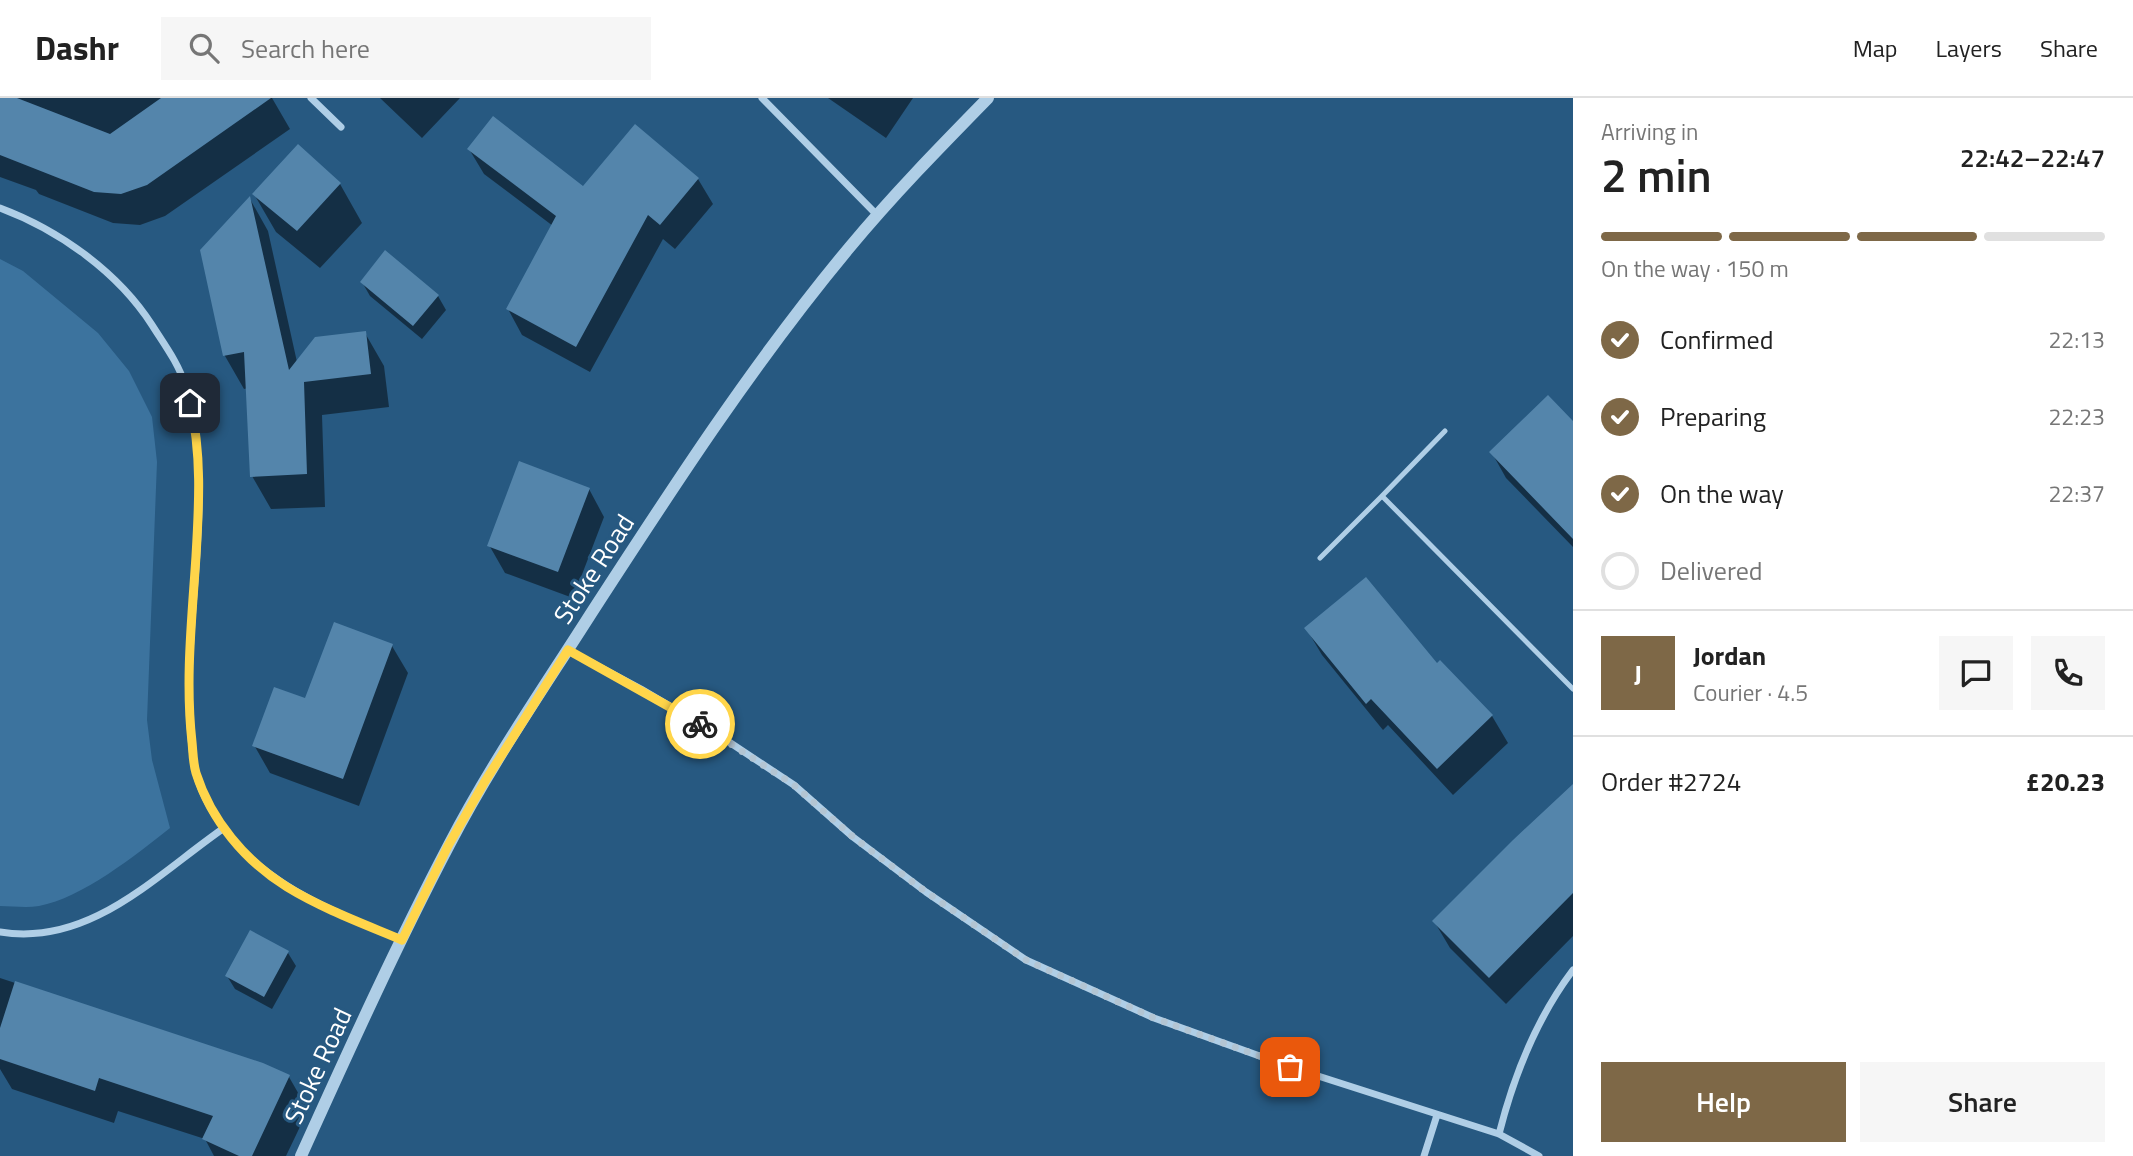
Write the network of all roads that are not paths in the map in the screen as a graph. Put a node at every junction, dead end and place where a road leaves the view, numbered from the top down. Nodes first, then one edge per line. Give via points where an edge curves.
1 (311, 98) edge
2 (762, 98) edge
3 (988, 98) edge
4 (341, 127) dead end
5 (0, 208) edge
6 (877, 215) junction
7 (1444, 431) dead end
8 (1382, 496) junction
9 (1320, 558) dead end
10 (568, 650) junction
11 (1573, 689) edge
12 (224, 828) junction
13 (0, 932) edge
14 (402, 940) junction
15 (1573, 970) edge
16 (1437, 1115) junction
17 (1499, 1134) junction
18 (301, 1156) edge
19 (1424, 1156) edge
20 (1539, 1156) edge

1 - 4 street
2 - 6 street
3 - 6 street, Stoke Road
5 - 12 street via 56,237 115,279 144,312 184,382 198,456 190,725 195,771
6 - 10 street, Stoke Road via 775,344 685,470
7 - 8 lane
8 - 9 lane
8 - 11 lane
10 - 14 street, Stoke Road via 448,846
10 - 16 street via 706,727 794,785 853,837 1026,960 1154,1018
12 - 13 street via 134,896 77,925 34,935
12 - 14 street via 254,863 286,887
14 - 18 street, Stoke Road
15 - 17 street via 1527,1048
16 - 17 street
16 - 19 street
17 - 20 street

